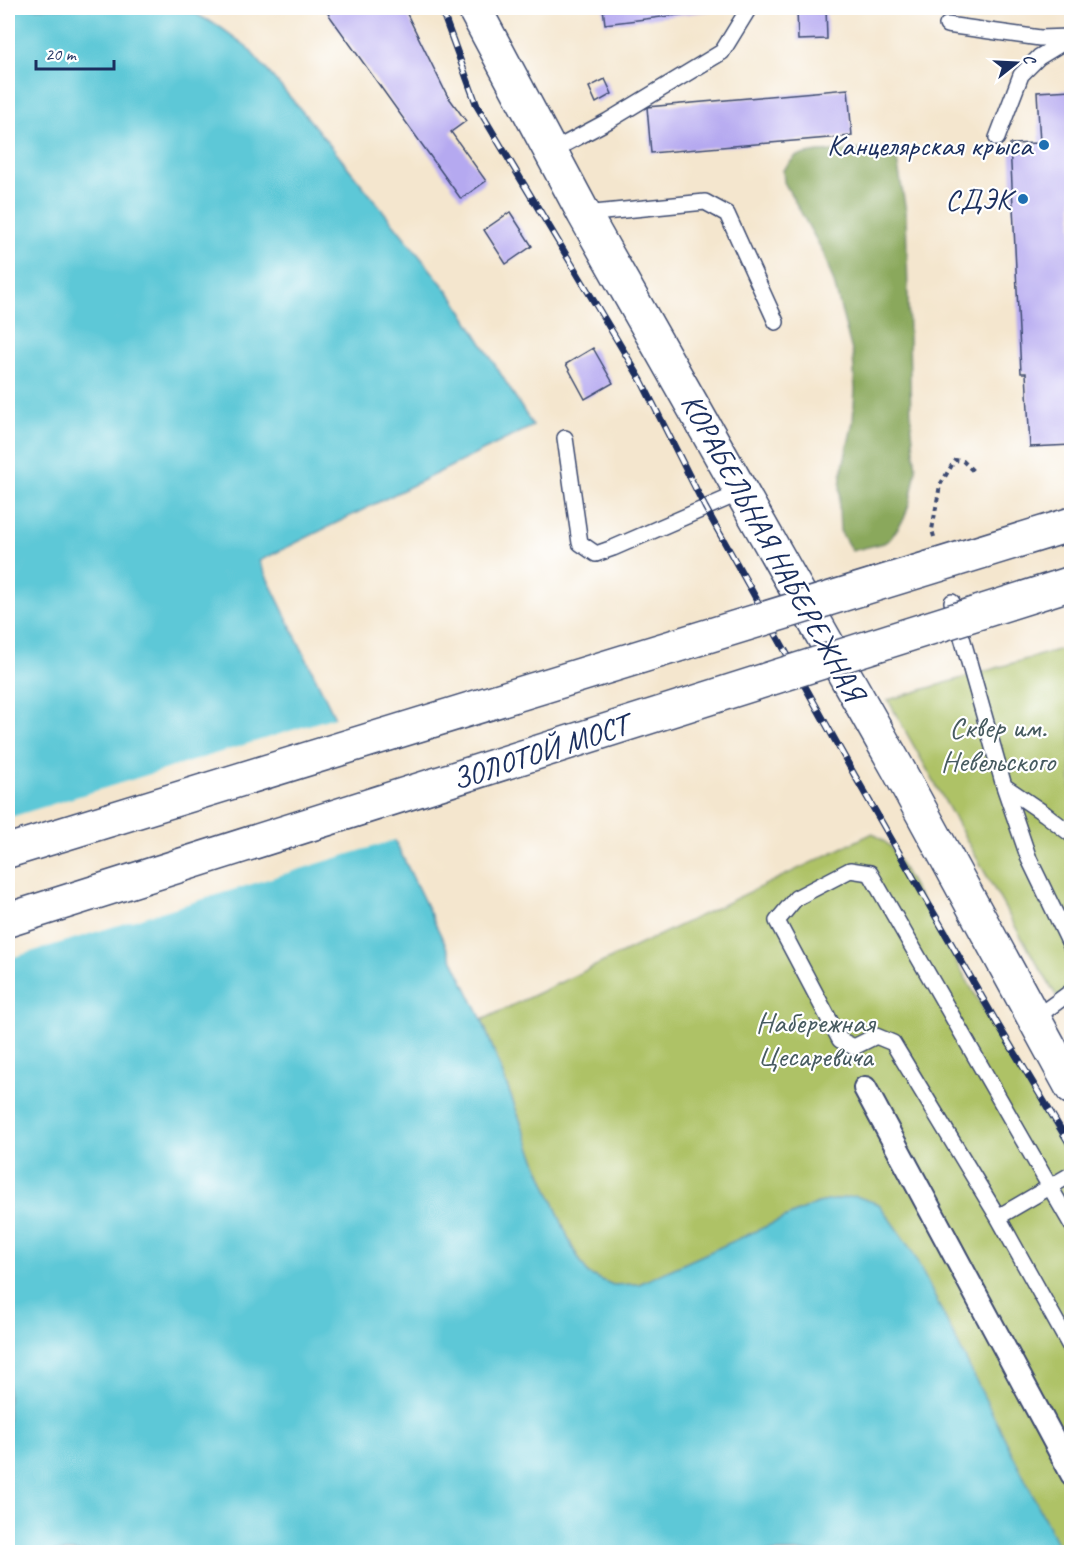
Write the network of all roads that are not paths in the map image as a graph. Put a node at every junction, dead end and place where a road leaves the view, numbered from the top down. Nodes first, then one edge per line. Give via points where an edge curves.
1 (474, 8) edge
2 (749, 8) edge
3 (947, 25) dead end
4 (1070, 37) edge
5 (997, 138) dead end
6 (550, 152) junction
7 (584, 214) junction
8 (776, 322) dead end
9 (565, 438) dead end
10 (742, 492) junction
11 (1071, 524) edge
12 (1071, 583) edge
13 (952, 602) dead end
14 (1004, 786) junction
15 (1071, 835) edge
16 (8, 851) edge
17 (8, 920) edge
18 (1071, 948) edge
19 (1071, 990) edge
20 (1037, 1027) junction
21 (865, 1088) dead end
22 (1071, 1088) edge
23 (1071, 1174) edge
24 (1050, 1187) junction
25 (998, 1217) junction
26 (1071, 1226) edge
27 (1071, 1350) edge
28 (1071, 1474) edge

1 - 6 main road, КОРАБЕЛЬНАЯ НАБЕРЕЖНАЯ
2 - 6 lane via 722,52
3 - 4 lane via 1040,38
4 - 5 lane via 1038,57 1021,75
6 - 7 main road, КОРАБЕЛЬНАЯ НАБЕРЕЖНАЯ
7 - 8 lane via 705,202 727,214
7 - 10 main road, КОРАБЕЛЬНАЯ НАБЕРЕЖНАЯ
9 - 10 lane via 580,543 596,554
10 - 20 main road, КОРАБЕЛЬНАЯ НАБЕРЕЖНАЯ
11 - 16 main road, ЗОЛОТОЙ МОСТ, bridge
12 - 17 main road, ЗОЛОТОЙ МОСТ, bridge
13 - 14 lane
14 - 15 lane
14 - 18 lane via 1029,859
19 - 20 lane via 1046,1010
20 - 22 main road, КОРАБЕЛЬНАЯ НАБЕРЕЖНАЯ
21 - 28 street
23 - 24 lane
24 - 25 lane
24 - 25 lane via 870,873 850,870 796,898 777,921 840,1040 854,1047 876,1036 893,1043
24 - 26 lane
25 - 27 lane

